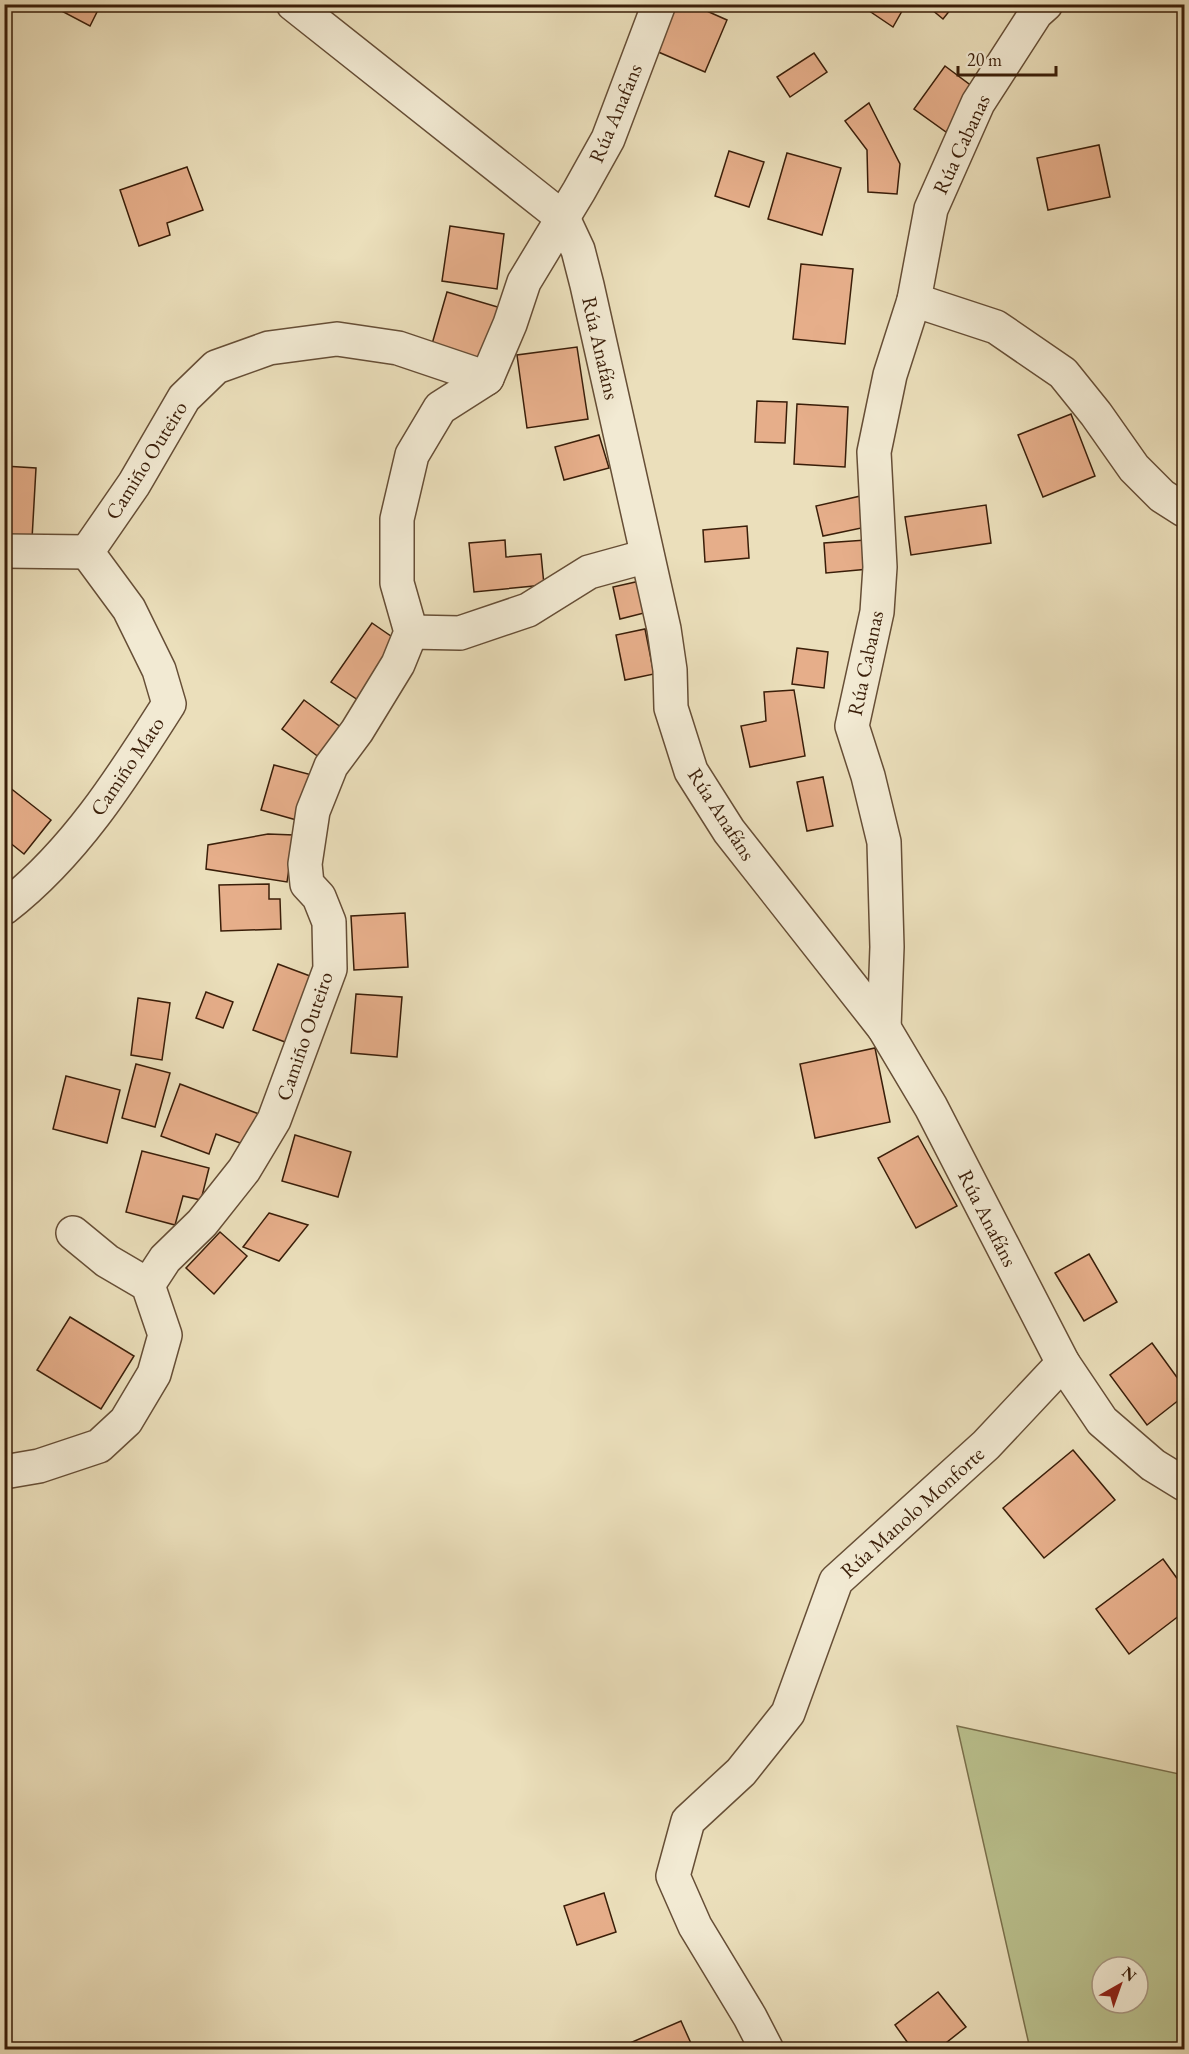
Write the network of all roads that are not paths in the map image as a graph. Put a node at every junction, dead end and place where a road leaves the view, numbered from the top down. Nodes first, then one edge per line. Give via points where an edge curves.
1 (293, 4) edge
2 (659, 4) edge
3 (1046, 4) edge
4 (563, 218) junction
5 (914, 300) junction
6 (487, 378) junction
7 (1185, 510) edge
8 (4, 551) edge
9 (87, 552) junction
10 (648, 556) junction
11 (411, 632) junction
12 (4, 908) edge
13 (884, 1028) junction
14 (73, 1233) dead end
15 (148, 1285) junction
16 (1063, 1363) junction
17 (4, 1472) edge
18 (1185, 1484) edge
19 (767, 2049) edge

1 - 4 street, Rúa Anafáns
2 - 4 street, Rúa Anafans via 608,139
3 - 5 street, Rúa Cabanas via 1036,13 978,103 954,155 931,209
4 - 6 street via 524,282
4 - 10 street, Rúa Anafáns via 578,250
5 - 7 street via 996,327 1063,374 1134,468 1162,496
5 - 13 street, Rúa Cabanas via 890,375 874,452 880,567 877,612 852,726 884,842
6 - 9 street, Camiño Outeiro via 398,348 337,339 269,348 216,367 184,398 134,484
6 - 11 street via 440,408 412,454 397,519 397,583
8 - 9 street
9 - 12 street, Camiño Mato via 129,609 159,670 170,704 126,773 82,831 26,892
10 - 11 street via 589,572 528,610 460,633
10 - 13 street, Rúa Anafáns via 664,629 671,708 691,771 729,831
11 - 15 street, Camiño Outeiro via 398,664 331,766 314,811 305,864 307,884 319,897 329,922 330,969 274,1120 244,1170 202,1223 165,1259
13 - 16 street, Rúa Anafáns via 932,1107
14 - 15 street via 106,1261
15 - 17 street via 165,1335 154,1374 126,1421 99,1446 39,1466
16 - 18 street, Rúa Anafáns via 1102,1420 1153,1465
16 - 19 street, Rúa Manolo Monforte via 986,1445 836,1581 788,1713 741,1772 688,1821 673,1876 695,1926

